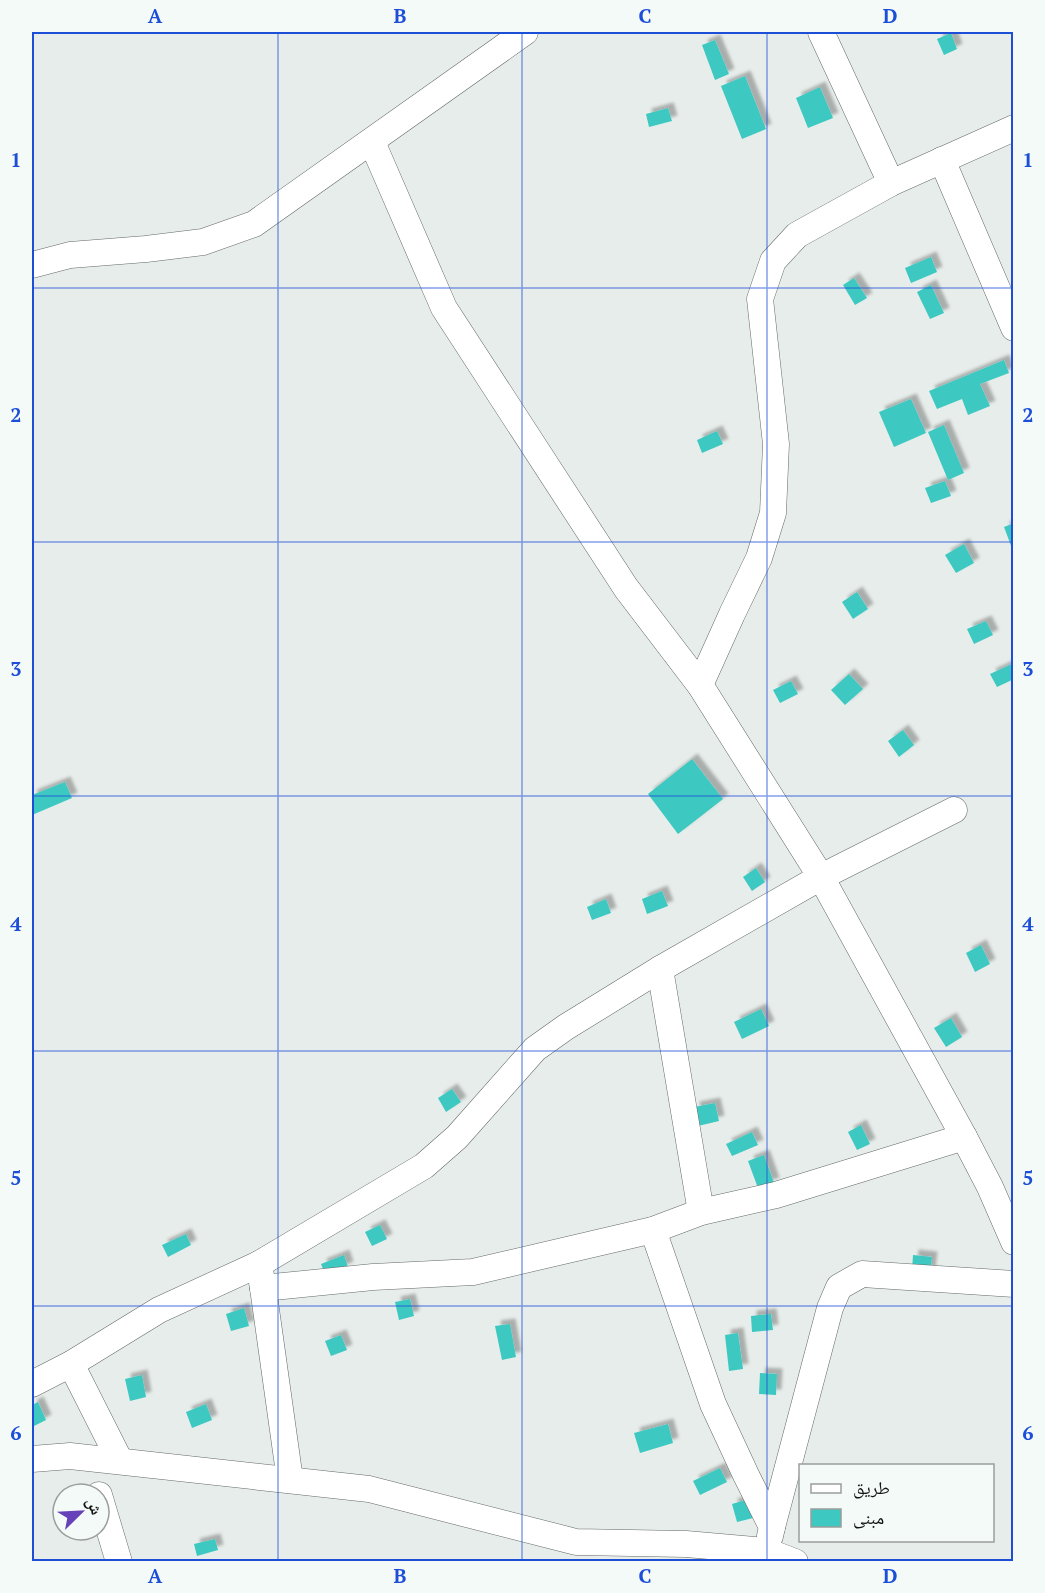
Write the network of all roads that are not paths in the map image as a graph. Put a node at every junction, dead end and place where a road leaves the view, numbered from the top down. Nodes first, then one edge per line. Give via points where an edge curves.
1 (525, 32) edge
2 (821, 32) edge
3 (1014, 128) edge
4 (372, 142) junction
5 (942, 160) junction
6 (891, 183) junction
7 (32, 265) edge
8 (1005, 283) edge
9 (1014, 328) edge
10 (700, 685) junction
11 (954, 810) dead end
12 (821, 877) junction
13 (660, 969) junction
14 (964, 1137) junction
15 (701, 1212) junction
16 (653, 1230) junction
17 (1014, 1242) edge
18 (261, 1276) junction
19 (1014, 1284) edge
20 (71, 1364) junction
21 (32, 1384) edge
22 (88, 1458) junction
23 (32, 1459) edge
24 (120, 1461) junction
25 (290, 1480) junction
26 (95, 1482) edge
27 (111, 1535) edge
28 (769, 1539) junction
29 (579, 1552) edge
30 (119, 1562) edge
31 (795, 1562) edge

1 - 4 street
2 - 6 street
3 - 5 street
4 - 7 street via 254,224 203,242 70,255
4 - 10 street via 444,308 626,588
5 - 6 street
5 - 8 street
6 - 10 street via 797,235 772,261 760,299 776,444 773,513 759,558
8 - 9 street
10 - 12 street
11 - 12 street
12 - 13 street
12 - 14 street
13 - 15 street
13 - 18 street via 535,1049 458,1137 424,1166
14 - 15 street via 776,1195
14 - 17 street
15 - 16 street
16 - 18 street via 473,1272 373,1277
16 - 28 street via 713,1404 746,1475
18 - 20 street via 159,1310
18 - 25 street
19 - 28 street via 862,1275 839,1287 830,1308
20 - 21 street
20 - 24 street
22 - 23 street
22 - 24 street
22 - 26 street
24 - 25 street
25 - 29 street via 369,1489
27 - 30 street
28 - 29 street
28 - 31 street

